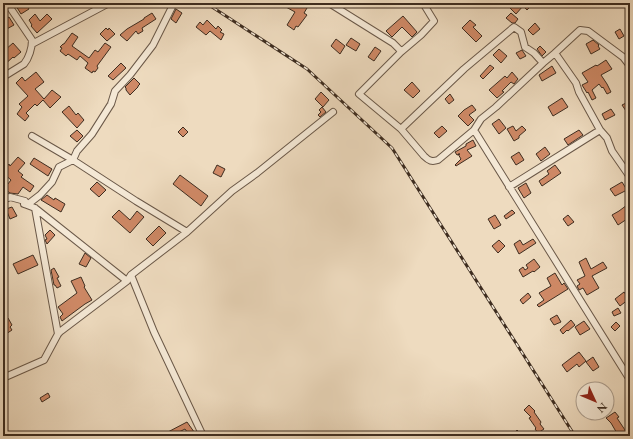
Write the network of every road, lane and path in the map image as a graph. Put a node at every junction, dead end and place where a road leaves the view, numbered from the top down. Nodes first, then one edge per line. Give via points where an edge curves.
1 (109, 3) edge
2 (329, 3) edge
3 (423, 3) edge
4 (8, 5) edge
5 (173, 5) dead end
6 (32, 44) junction
7 (401, 52) junction
8 (555, 53) junction
9 (543, 63) junction
10 (630, 66) edge
11 (3, 76) edge
12 (333, 112) dead end
13 (401, 129) junction
14 (474, 130) junction
15 (600, 130) junction
16 (32, 136) dead end
17 (73, 160) junction
18 (630, 177) edge
19 (509, 187) junction
20 (3, 193) edge
21 (27, 205) junction
22 (35, 208) junction
23 (187, 232) junction
24 (129, 278) junction
25 (58, 334) junction
26 (3, 378) edge
27 (630, 380) edge
28 (203, 436) edge

1 - 6 street
2 - 7 street via 393,43
3 - 7 street via 434,21
4 - 6 street via 32,40
5 - 17 street via 153,45 116,91 111,104
6 - 11 street via 24,64
7 - 13 street via 360,94
8 - 9 street
8 - 10 street via 580,30 588,32 623,57
8 - 15 street via 576,83
9 - 13 street via 525,47 521,32 514,27 464,69
9 - 14 street via 481,119
12 - 23 street via 232,191
13 - 14 street via 424,156 433,161 438,160
14 - 19 street
15 - 18 street
15 - 19 street
16 - 17 street
17 - 21 street via 59,167 52,182
17 - 23 street
19 - 27 street
20 - 21 street via 8,198 25,201
21 - 22 street
22 - 24 street
22 - 25 street
23 - 24 street
24 - 25 street
24 - 28 street
25 - 26 street via 44,360

